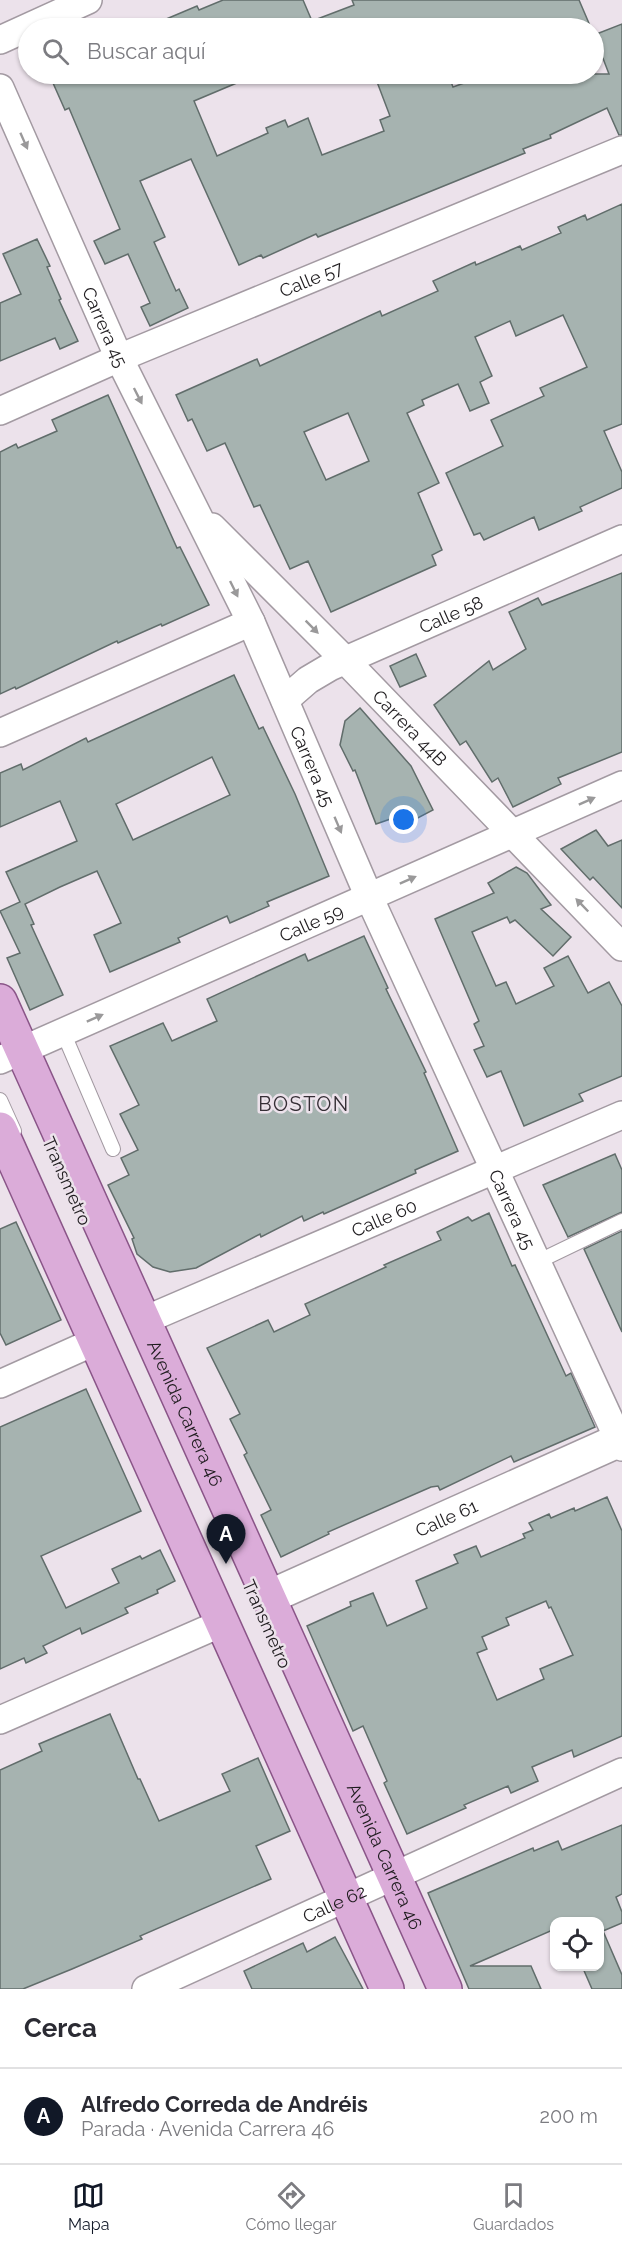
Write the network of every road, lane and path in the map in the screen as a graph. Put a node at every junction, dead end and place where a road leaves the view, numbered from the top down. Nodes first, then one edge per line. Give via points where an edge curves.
1 (88, 0) edge
2 (48, 18) edge
3 (18, 32) edge
4 (0, 40) edge
5 (0, 87) edge
6 (622, 150) edge
7 (119, 358) junction
8 (0, 411) edge
9 (196, 512) junction
10 (622, 539) edge
11 (251, 622) junction
12 (345, 660) junction
13 (285, 700) junction
14 (0, 733) edge
15 (622, 785) edge
16 (513, 833) junction
17 (369, 897) junction
18 (622, 947) edge
19 (0, 1000) edge
20 (63, 1032) junction
21 (8, 1049) edge
22 (0, 1100) edge
23 (622, 1115) edge
24 (0, 1129) edge
25 (113, 1149) dead end
26 (494, 1169) junction
27 (622, 1221) edge
28 (537, 1262) junction
29 (145, 1320) junction
30 (96, 1341) junction
31 (0, 1384) edge
32 (621, 1442) edge
33 (269, 1597) junction
34 (222, 1623) junction
35 (0, 1720) edge
36 (622, 1772) edge
37 (354, 1821) dead end
38 (372, 1885) junction
39 (146, 1989) edge
40 (387, 1989) edge
41 (401, 1989) edge
42 (446, 1989) edge

1 - 2 street
3 - 4 street
5 -> 7 street, Carrera 45
6 - 7 street, Calle 57
7 - 8 street, Calle 57
7 -> 9 street, Carrera 45
9 -> 11 street, Carrera 45
9 -> 12 street, Carrera 44B
10 - 12 street, Calle 58
11 - 13 street, Carrera 45
11 - 14 street
12 - 13 street, Calle 58 via 308,680
12 - 16 street, Carrera 44B
13 -> 17 street, Carrera 45
16 -> 15 street, Calle 59
17 -> 16 street, Calle 59
18 -> 16 street, Carrera 44B
20 -> 17 street, Calle 59
17 - 26 street, Carrera 45
19 - 21 main road, Avenida Carrera 46
20 - 21 street, Calle 59
20 - 25 lane
21 - 29 main road, Avenida Carrera 46
21 - 37 lane, Transmetro
22 - 38 lane, Transmetro
23 - 26 street, Calle 60
24 - 30 main road, Avenida Carrera 46
26 - 28 street, Carrera 45
26 - 29 street, Calle 60
27 - 28 lane
28 - 32 street, Carrera 45
29 - 33 main road, Avenida Carrera 46
30 - 31 street
30 - 34 main road, Avenida Carrera 46
32 - 33 street, Calle 61
33 - 38 main road, Avenida Carrera 46
34 - 35 street
34 - 38 main road, Avenida Carrera 46
36 - 38 street, Calle 62
38 - 39 street, Calle 62
38 - 40 main road, Avenida Carrera 46
38 - 41 lane, Transmetro
38 - 42 main road, Avenida Carrera 46

